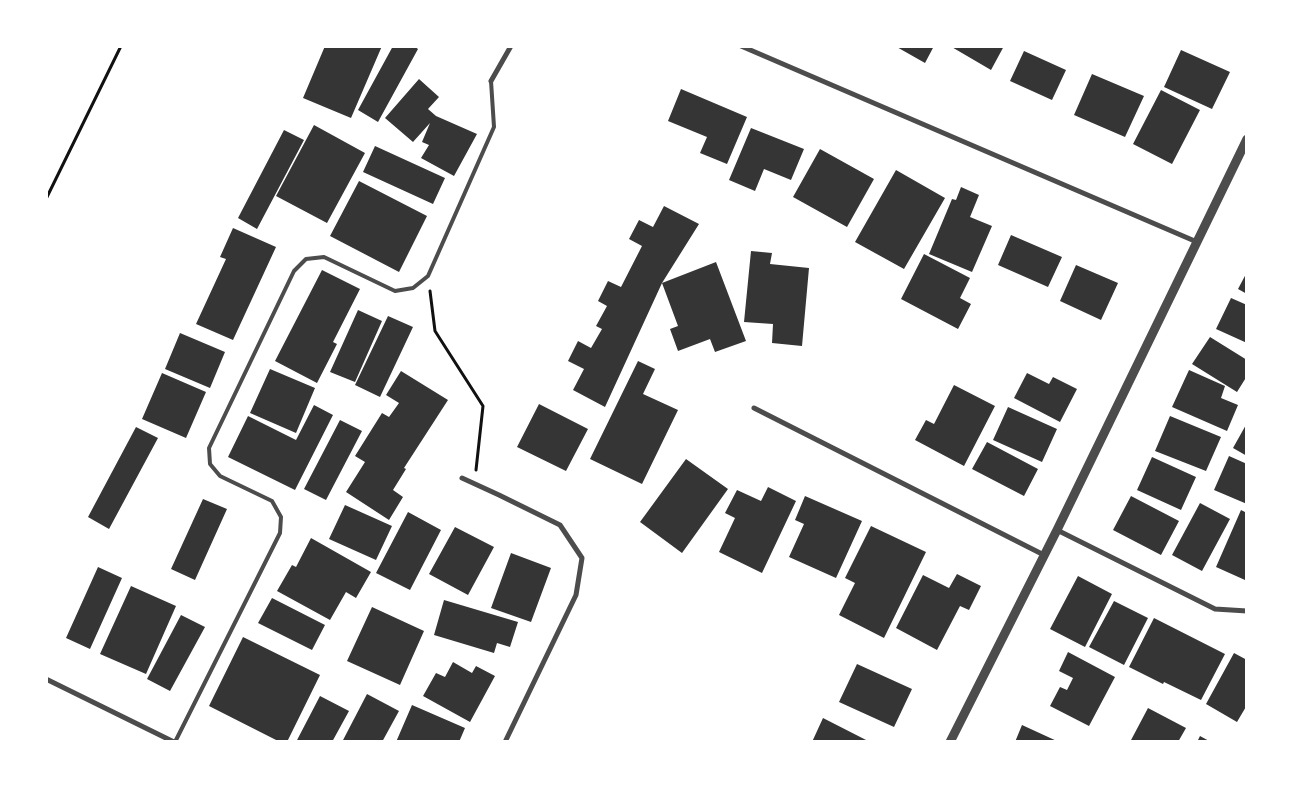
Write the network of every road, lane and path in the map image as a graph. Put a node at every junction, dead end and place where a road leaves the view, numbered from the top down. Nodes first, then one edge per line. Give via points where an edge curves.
1 (121, 46) edge
2 (511, 46) edge
3 (740, 46) edge
4 (491, 81) joint
5 (1247, 139) edge
6 (46, 199) edge
7 (1197, 242) junction
8 (428, 276) junction
9 (754, 408) dead end
10 (462, 478) dead end
11 (474, 484) junction
12 (1057, 530) junction
13 (1044, 554) junction
14 (1247, 611) edge
15 (46, 679) edge
16 (174, 742) edge
17 (505, 742) edge
18 (950, 742) edge

1 - 6 path
2 - 4 street
3 - 7 street
4 - 8 lane via 494,128
5 - 7 street
7 - 12 street
8 - 11 path via 435,331 483,406
8 - 16 lane via 413,288 395,290 324,257 306,259 294,271 209,448 210,464 220,476 272,501 281,517 280,533
9 - 13 street
10 - 11 street
11 - 17 street via 560,525 582,558 576,595
12 - 13 street
12 - 14 street via 1215,609
13 - 18 street
15 - 16 street

